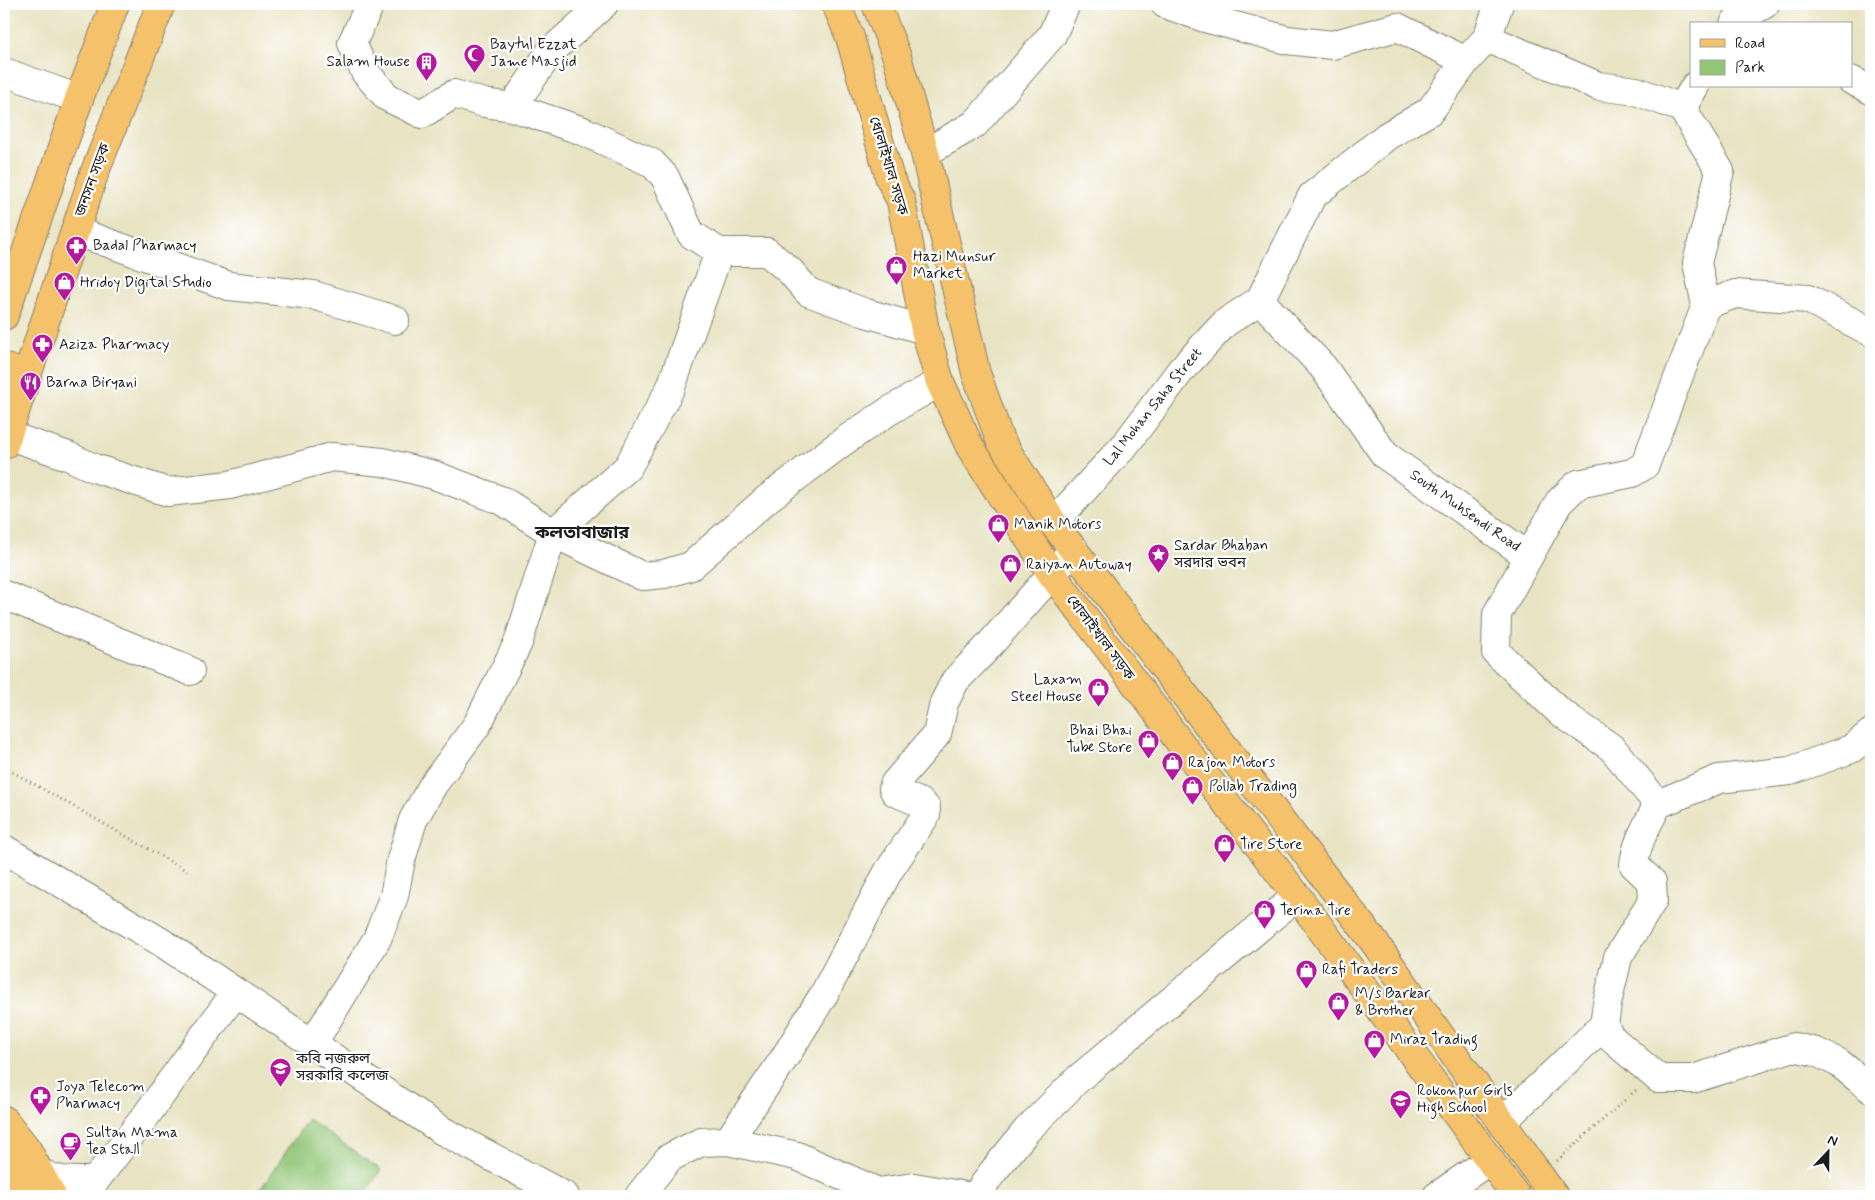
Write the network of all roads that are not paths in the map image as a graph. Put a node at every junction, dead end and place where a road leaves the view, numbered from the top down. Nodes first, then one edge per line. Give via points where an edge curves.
1 (115, 4) edge
2 (161, 4) edge
3 (370, 4) edge
4 (604, 4) edge
5 (836, 4) edge
6 (876, 4) edge
7 (1066, 4) edge
8 (1164, 4) edge
9 (1499, 4) edge
10 (1765, 4) edge
11 (1209, 11) edge
12 (1739, 22) edge
13 (1487, 38) junction
14 (1466, 61) junction
15 (4, 72) edge
16 (1852, 80) edge
17 (1871, 90) edge
18 (1688, 97) edge
19 (78, 99) junction
20 (512, 107) junction
21 (118, 114) junction
22 (926, 153) junction
23 (886, 160) junction
24 (75, 231) junction
25 (719, 252) junction
26 (1260, 300) junction
27 (1706, 305) junction
28 (4, 316) edge
29 (396, 320) dead end
30 (925, 330) junction
31 (1871, 332) edge
32 (15, 371) edge
33 (940, 382) junction
34 (5, 440) edge
35 (1053, 523) junction
36 (553, 533) junction
37 (1074, 549) junction
38 (1528, 556) junction
39 (1051, 573) junction
40 (4, 595) edge
41 (190, 671) dead end
42 (1871, 733) edge
43 (1658, 804) junction
44 (4, 849) edge
45 (1297, 896) junction
46 (236, 993) junction
47 (1604, 1025) junction
48 (313, 1043) junction
49 (1871, 1089) edge
50 (4, 1120) edge
51 (1502, 1122) junction
52 (728, 1140) junction
53 (4, 1157) edge
54 (1490, 1160) junction
55 (36, 1184) edge
56 (1547, 1186) edge
57 (89, 1189) edge
58 (52, 1196) edge
59 (565, 1196) edge
60 (639, 1196) edge
61 (966, 1196) edge
62 (976, 1196) edge
63 (1437, 1196) edge
64 (1516, 1196) edge

1 - 19 main road
2 - 21 main road, জনসন সড়ক
3 - 20 street via 352,43 365,72 387,97 422,114 454,94
4 - 20 street via 552,51
5 - 23 main road, ধোলাইখাল সড়ক via 850,37
6 - 22 main road via 897,57
7 - 22 street via 1052,35 975,124
8 - 11 street
9 - 13 street
10 - 12 street
11 - 14 street via 1287,40 1332,45 1397,27
13 - 14 street
13 - 18 street via 1598,86
14 - 26 street via 1430,111 1387,136 1312,196
15 - 19 street
16 - 17 street
18 - 27 street via 1720,171 1697,262
19 - 21 main road
19 - 28 main road
20 - 25 street via 582,131 652,163 665,178 690,234
21 - 24 main road, জনসন সড়ক
22 - 23 main road
22 - 35 main road via 979,381 1000,440
23 - 30 main road, ধোলাইখাল সড়ক via 890,179 901,201
24 - 29 street via 229,286 313,295
24 - 32 main road, জনসন সড়ক
25 - 30 street via 767,252 790,270 808,292
25 - 36 street via 671,387 628,467
26 - 35 street, Lal Mohan Saha Street via 1225,323 1181,370 1125,445
26 - 38 street, South Muhsendi Road via 1323,367 1385,455
27 - 31 street via 1734,294 1808,299
27 - 38 street via 1645,465 1632,473 1578,484 1560,502
30 - 33 main road, ধোলাইখাল সড়ক
32 - 34 main road, জনসন সড়ক
33 - 36 street via 889,410 844,441 767,499 691,566 642,576
33 - 39 main road, ধোলাইখাল সড়ক via 970,447
34 - 36 street via 68,456 168,492 230,485 332,457 383,462 503,501
35 - 37 main road
36 - 48 street via 518,643 477,725 433,785 413,820 394,896 377,940
37 - 39 street
37 - 51 main road via 1372,939
38 - 43 street, South Muhsendi Road via 1496,614 1496,652 1560,712 1612,748
39 - 45 main road, ধোলাইখাল সড়ক
39 - 52 street via 955,681 944,703 937,734 895,783 895,792 922,803 926,815 888,872 824,994
40 - 41 street
42 - 43 street via 1851,749 1790,771 1719,779
43 - 47 street via 1640,839 1634,865 1652,882 1653,900 1618,957
44 - 46 street via 161,942
45 - 54 main road, ধোলাইখাল সড়ক
45 - 62 street via 1079,1078 1027,1130
46 - 48 street
46 - 57 street
47 - 49 street via 1610,1037 1659,1079 1693,1079 1794,1047 1816,1052 1839,1063
47 - 51 street
48 - 59 street via 441,1130
50 - 55 main road via 27,1149
51 - 56 main road
52 - 60 street via 701,1142 670,1158
52 - 61 street via 797,1156 878,1192 914,1187
53 - 55 main road
54 - 63 street
54 - 64 main road, ধোলাইখাল সড়ক
55 - 57 street via 52,1179
55 - 58 main road

